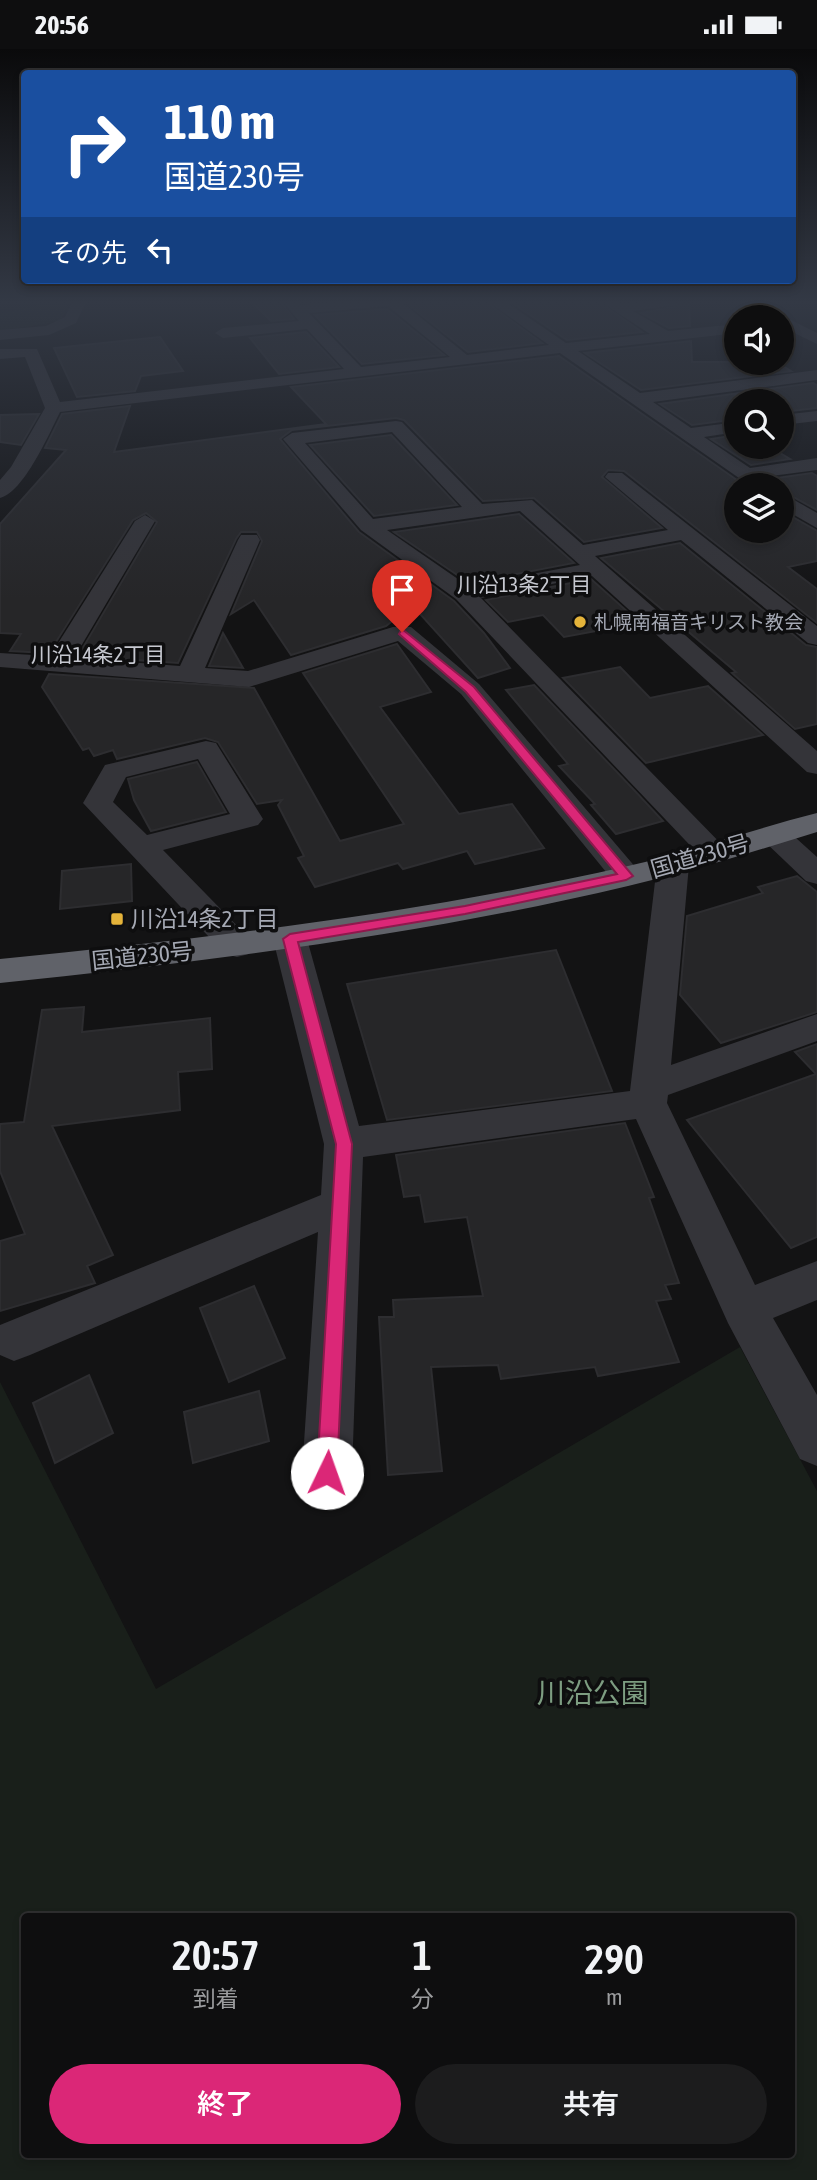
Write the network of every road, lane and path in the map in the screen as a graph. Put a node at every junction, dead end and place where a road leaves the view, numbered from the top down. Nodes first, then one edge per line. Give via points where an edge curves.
1 (50, 399) edge
2 (128, 399) edge
3 (637, 399) edge
4 (54, 408) junction
5 (817, 416) edge
6 (794, 419) edge
7 (724, 429) edge
8 (687, 434) junction
9 (817, 464) edge
10 (745, 473) edge
11 (779, 473) edge
12 (615, 477) dead end
13 (0, 492) edge
14 (794, 507) edge
15 (476, 510) junction
16 (145, 521) dead end
17 (817, 522) edge
18 (368, 526) junction
19 (685, 533) junction
20 (249, 540) dead end
21 (587, 560) junction
22 (464, 594) junction
23 (817, 638) edge
24 (0, 660) edge
25 (58, 664) junction
26 (189, 675) junction
27 (817, 765) edge
28 (817, 822) edge
29 (775, 835) junction
30 (141, 846) junction
31 (715, 853) junction
32 (673, 865) junction
33 (817, 874) edge
34 (626, 876) junction
35 (290, 939) junction
36 (237, 946) junction
37 (0, 971) edge
38 (817, 1027) edge
39 (649, 1095) junction
40 (344, 1144) junction
41 (342, 1204) junction
42 (817, 1280) edge
43 (744, 1309) junction
44 (14, 1340) dead end
45 (817, 1441) edge
46 (327, 1473) dead end

1 - 4 street
2 - 4 street
3 - 8 street
4 - 13 street via 19,470
5 - 6 street
7 - 8 street
8 - 10 street
9 - 11 street
12 - 19 street
14 - 17 street
15 - 18 street
15 - 18 street via 396,426 292,439
15 - 21 street via 525,504
16 - 25 street
18 - 22 street
19 - 21 street
19 - 23 street
20 - 26 street
21 - 22 street
21 - 27 street
22 - 31 street
24 - 25 street
25 - 26 street
26 - 34 street via 249,679 402,632 470,689
28 - 29 highway, 国道230号
29 - 31 highway, 国道230号
29 - 33 street
30 - 30 street via 98,803 115,771 206,749 248,819
30 - 36 street
31 - 32 highway, 国道230号
32 - 34 highway, 国道230号
32 - 39 street
34 - 35 highway, 国道230号 via 465,910
35 - 36 highway, 国道230号
35 - 40 street
36 - 37 highway, 国道230号
38 - 39 street
39 - 40 street
39 - 43 street
40 - 41 street
41 - 44 street
41 - 46 street
42 - 43 street
43 - 45 street

